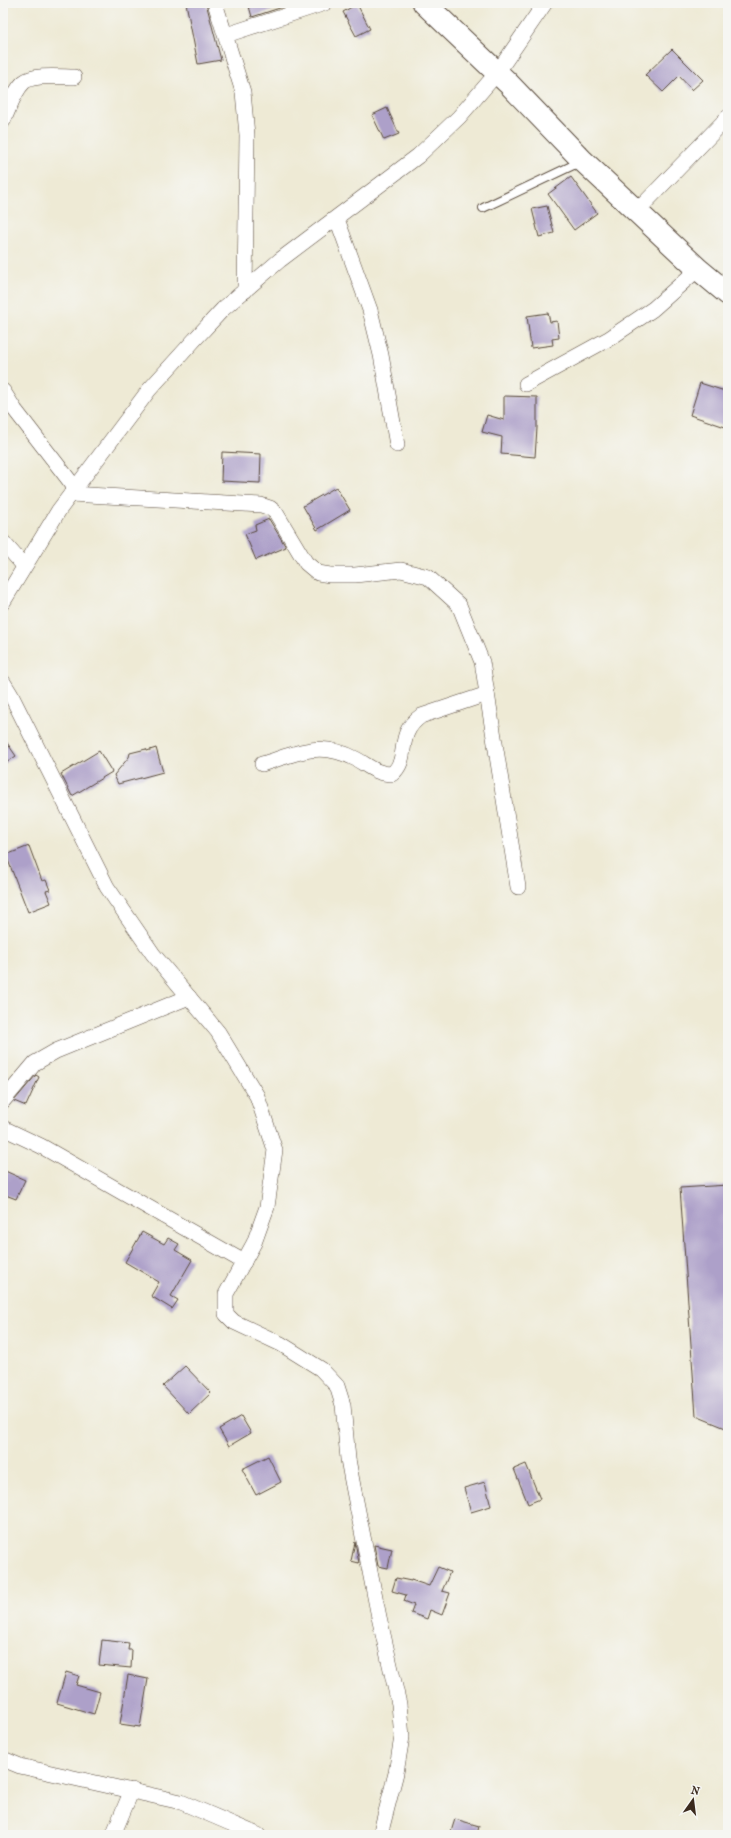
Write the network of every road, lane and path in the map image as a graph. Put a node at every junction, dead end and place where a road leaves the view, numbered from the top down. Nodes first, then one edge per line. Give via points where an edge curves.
1 (215, 3) edge
2 (325, 3) edge
3 (424, 3) edge
4 (545, 3) edge
5 (226, 35) junction
6 (497, 73) junction
7 (74, 77) dead end
8 (728, 117) edge
9 (3, 121) edge
10 (583, 161) junction
11 (483, 208) dead end
12 (637, 211) junction
13 (336, 219) junction
14 (698, 269) junction
15 (245, 291) junction
16 (728, 294) edge
17 (526, 384) dead end
18 (3, 391) edge
19 (397, 445) dead end
20 (73, 491) junction
21 (3, 542) edge
22 (24, 566) junction
23 (3, 602) edge
24 (3, 682) edge
25 (487, 694) junction
26 (262, 764) dead end
27 (518, 887) dead end
28 (188, 997) junction
29 (3, 1101) edge
30 (3, 1128) edge
31 (244, 1262) junction
32 (3, 1759) edge
33 (132, 1790) junction
34 (113, 1835) edge
35 (258, 1835) edge
36 (380, 1835) edge

1 - 5 street
2 - 5 street
3 - 6 street
4 - 6 street
5 - 15 street via 243,92 247,135
6 - 10 street
6 - 13 street via 459,117 418,156
7 - 9 street via 41,77 24,82
8 - 12 street
10 - 11 lane
10 - 12 street
12 - 14 street
13 - 15 street via 280,260
13 - 19 street via 370,310
14 - 16 street
14 - 17 street via 647,313 610,338
15 - 20 street via 223,309 149,390
18 - 20 street
20 - 22 street
20 - 25 street via 261,505 270,508 276,514 306,563 318,573 355,575 400,570 428,577 459,606 482,662
21 - 22 street
22 - 23 street
24 - 28 street via 107,886 153,954
25 - 26 street via 421,716 411,722 405,734 398,769 392,774 374,771 336,750 315,748
25 - 27 street
28 - 29 street via 56,1051 35,1063
28 - 31 street via 218,1032 256,1096 275,1150 267,1207
30 - 31 street via 40,1146
31 - 36 street via 226,1294 226,1314 234,1322 281,1344 321,1369 337,1386 343,1405 348,1460 399,1704 402,1737 396,1773
32 - 33 street via 20,1766
33 - 34 street
33 - 35 street via 181,1802

